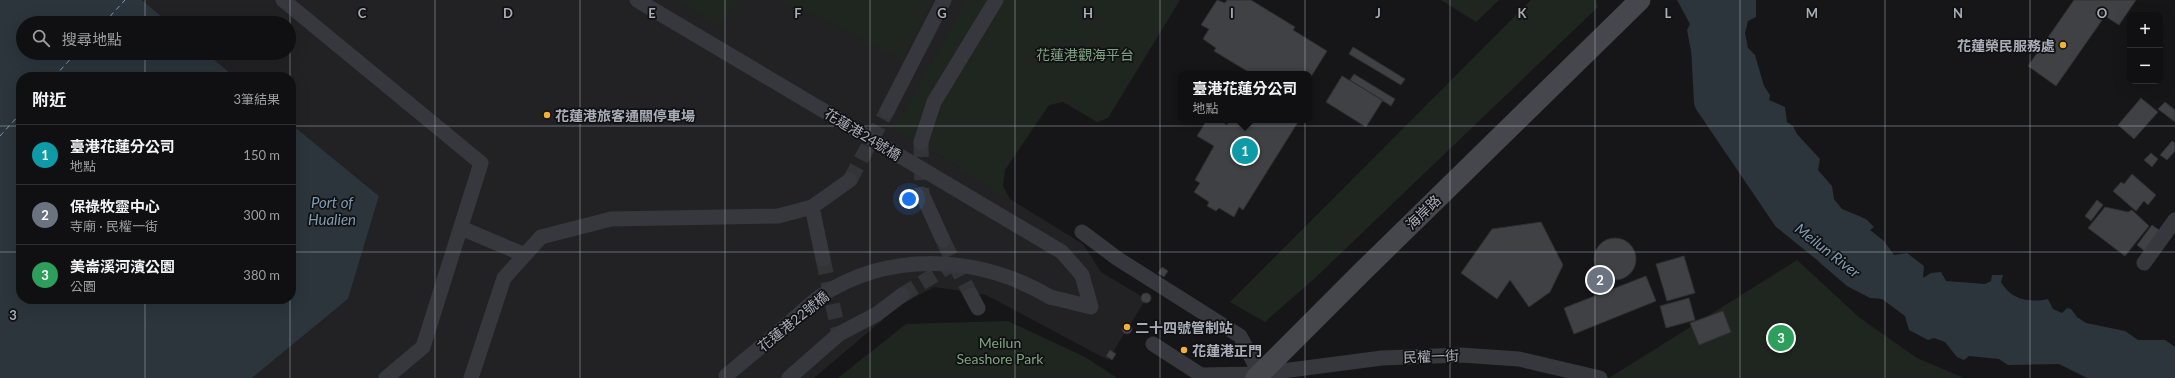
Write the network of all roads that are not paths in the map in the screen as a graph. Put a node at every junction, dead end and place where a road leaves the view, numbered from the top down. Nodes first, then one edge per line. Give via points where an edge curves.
1 (283, 0) edge
2 (637, 0) edge
3 (944, 0) edge
4 (996, 0) edge
5 (1640, 0) edge
6 (887, 111) tunnel mouth
7 (921, 142) tunnel mouth
8 (850, 180) tunnel mouth
9 (922, 194) tunnel mouth
10 (812, 207) junction
11 (2175, 220) edge
12 (461, 228) junction
13 (1082, 232) dead end
14 (943, 240) tunnel mouth
15 (525, 255) junction
16 (823, 259) tunnel mouth
17 (2144, 263) dead end
18 (902, 296) tunnel mouth
19 (1096, 311) joint
20 (1153, 344) dead end
21 (725, 377) edge
22 (1263, 377) edge
23 (386, 378) edge
24 (471, 378) edge
25 (789, 378) edge
26 (1600, 378) edge

1 - 12 street via 482,163
2 - 19 street, 花蓮港24號橋, bridge via 1062,252 1082,275
3 - 6 street
4 - 7 street via 934,102
5 - 22 main road, 海岸路 via 1363,271
8 - 10 street
9 - 14 street
10 - 15 street via 778,216 612,219 541,237
10 - 16 street
11 - 17 street
12 - 15 street
12 - 23 street via 423,347
13 - 22 street via 1118,259 1240,336
15 - 24 street via 504,278
18 - 25 street via 877,314 839,334
19 - 21 street, 花蓮港22號橋, bridge via 1050,297 1012,277 972,266 929,263 887,268 847,282 818,298
20 - 22 street, 民權一街 via 1201,375
22 - 26 street, 民權一街 via 1382,358 1461,355 1519,359

